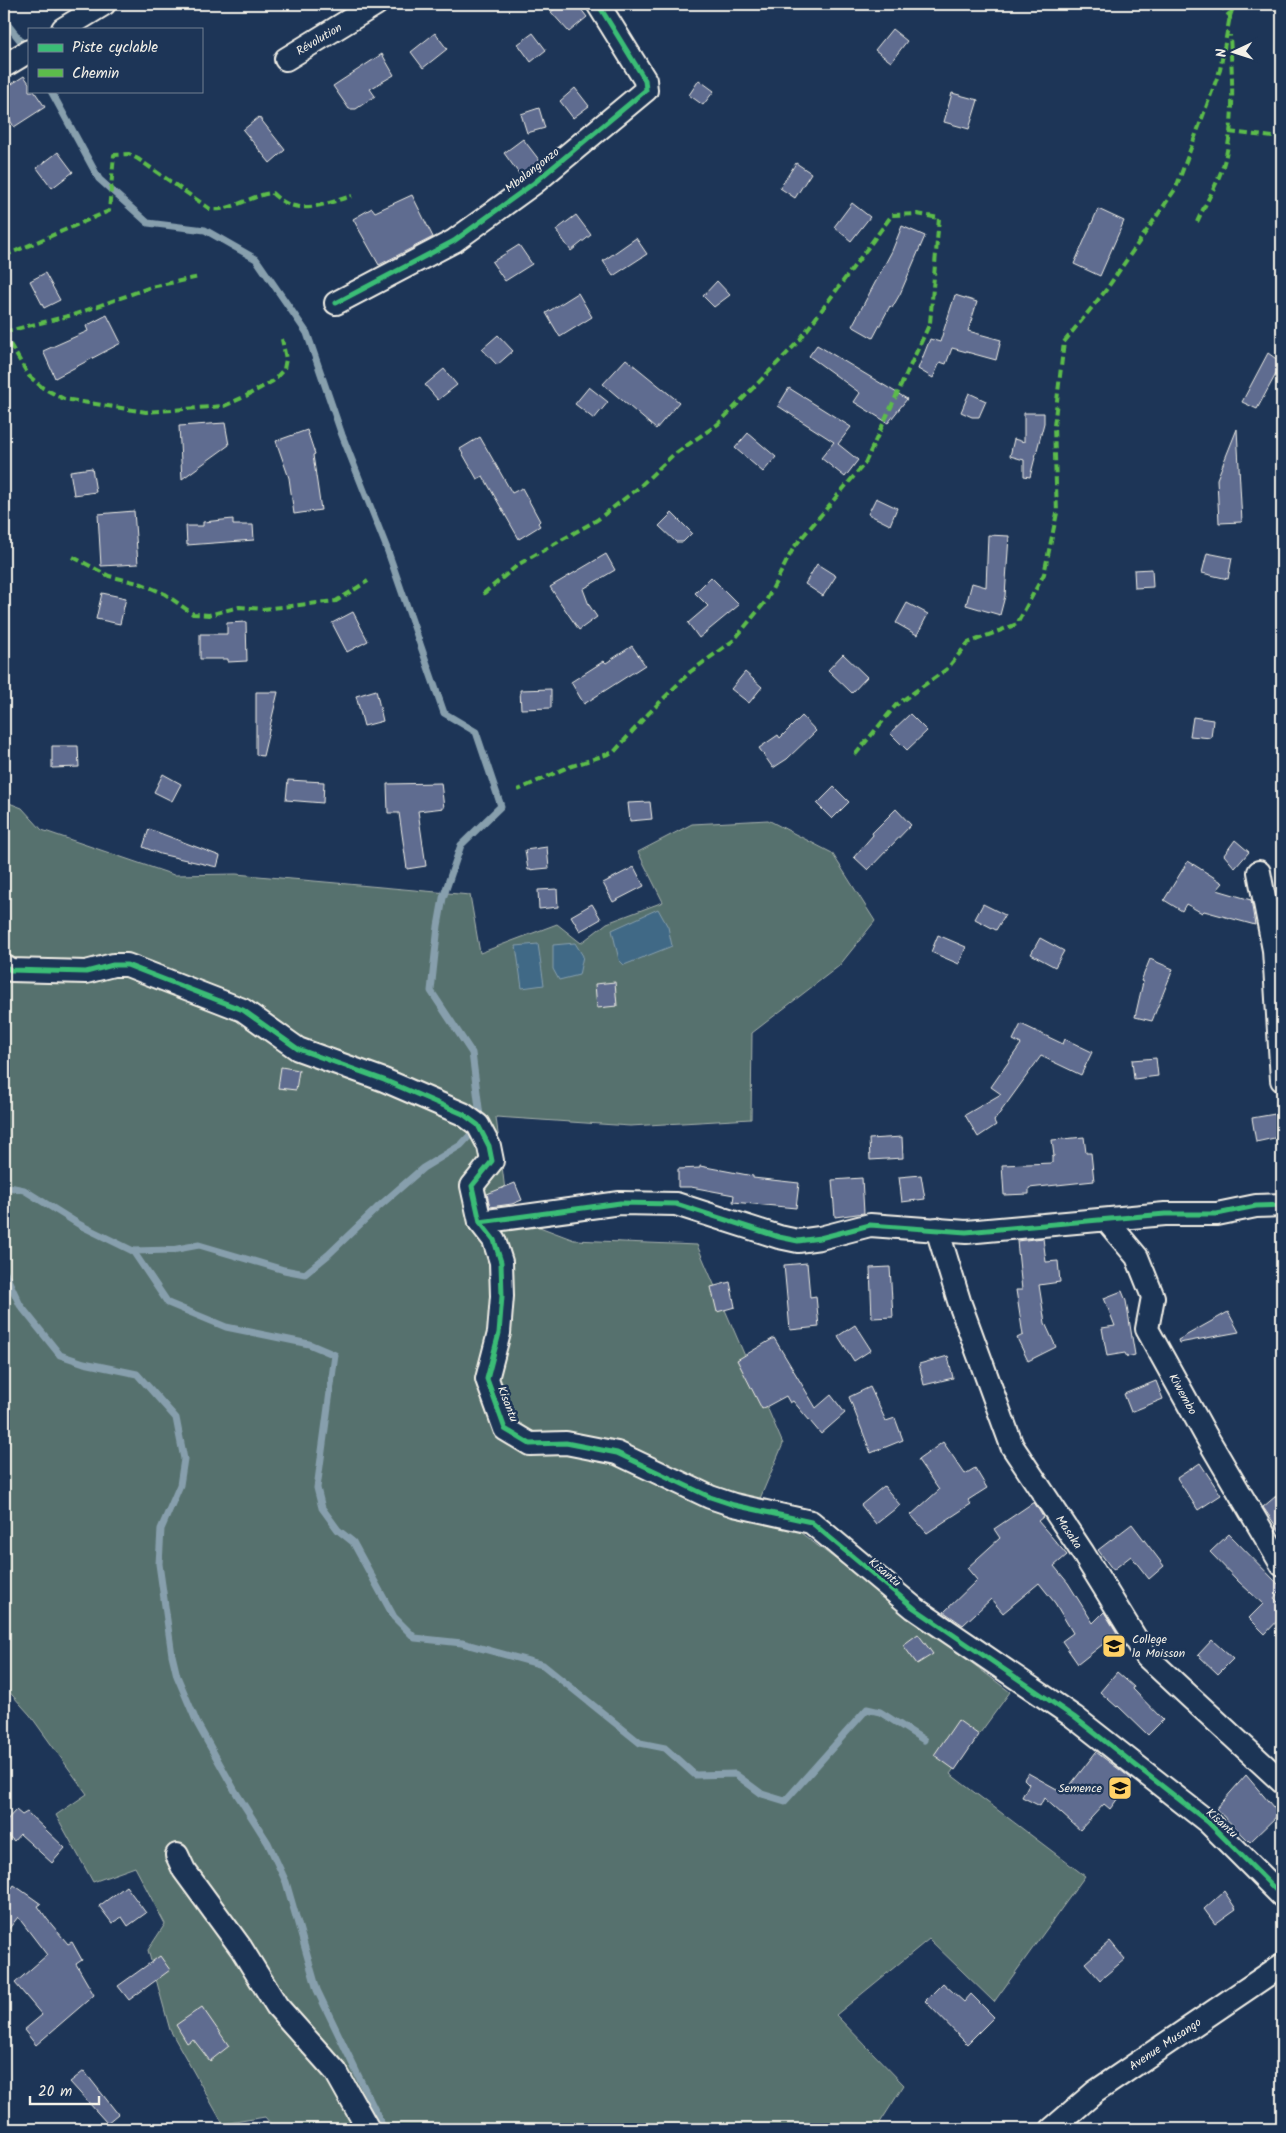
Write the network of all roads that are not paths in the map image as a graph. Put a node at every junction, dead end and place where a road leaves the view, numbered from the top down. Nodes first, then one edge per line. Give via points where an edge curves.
1 (104, 4) edge
2 (376, 4) edge
3 (598, 4) edge
4 (65, 28) edge
5 (286, 58) dead end
6 (336, 302) dead end
7 (1259, 872) dead end
8 (4, 966) edge
9 (1282, 1080) edge
10 (1282, 1205) edge
11 (1106, 1220) junction
12 (480, 1222) junction
13 (937, 1229) junction
14 (1282, 1565) edge
15 (1282, 1782) edge
16 (177, 1855) dead end
17 (1282, 1896) edge
18 (1282, 1965) edge
19 (368, 2129) edge
20 (1052, 2129) edge

1 - 4 street
2 - 5 street, Révolution
3 - 6 street, Mbalangonzo via 645,80 646,90 534,183 454,241
7 - 9 street via 1274,950
8 - 12 street via 11,970 86,972 127,965 243,1010 298,1049 384,1080 463,1114 478,1125 489,1146 492,1161 472,1186
10 - 11 street via 1256,1206 1217,1214 1165,1214
11 - 13 street via 966,1232
11 - 14 street, Kiwembo via 1138,1257 1153,1297 1147,1329
12 - 13 street via 620,1203 676,1204 798,1241 870,1225
12 - 17 street, Kisantu via 494,1240 501,1262 499,1333 487,1379 505,1429 530,1444 566,1443 617,1453 710,1497 811,1522 914,1608 1074,1717 1208,1822
13 - 15 street, Masaka via 960,1304 1012,1446 1147,1658
16 - 19 street via 277,2006 336,2072
18 - 20 street, Avenue Musango via 1095,2092

